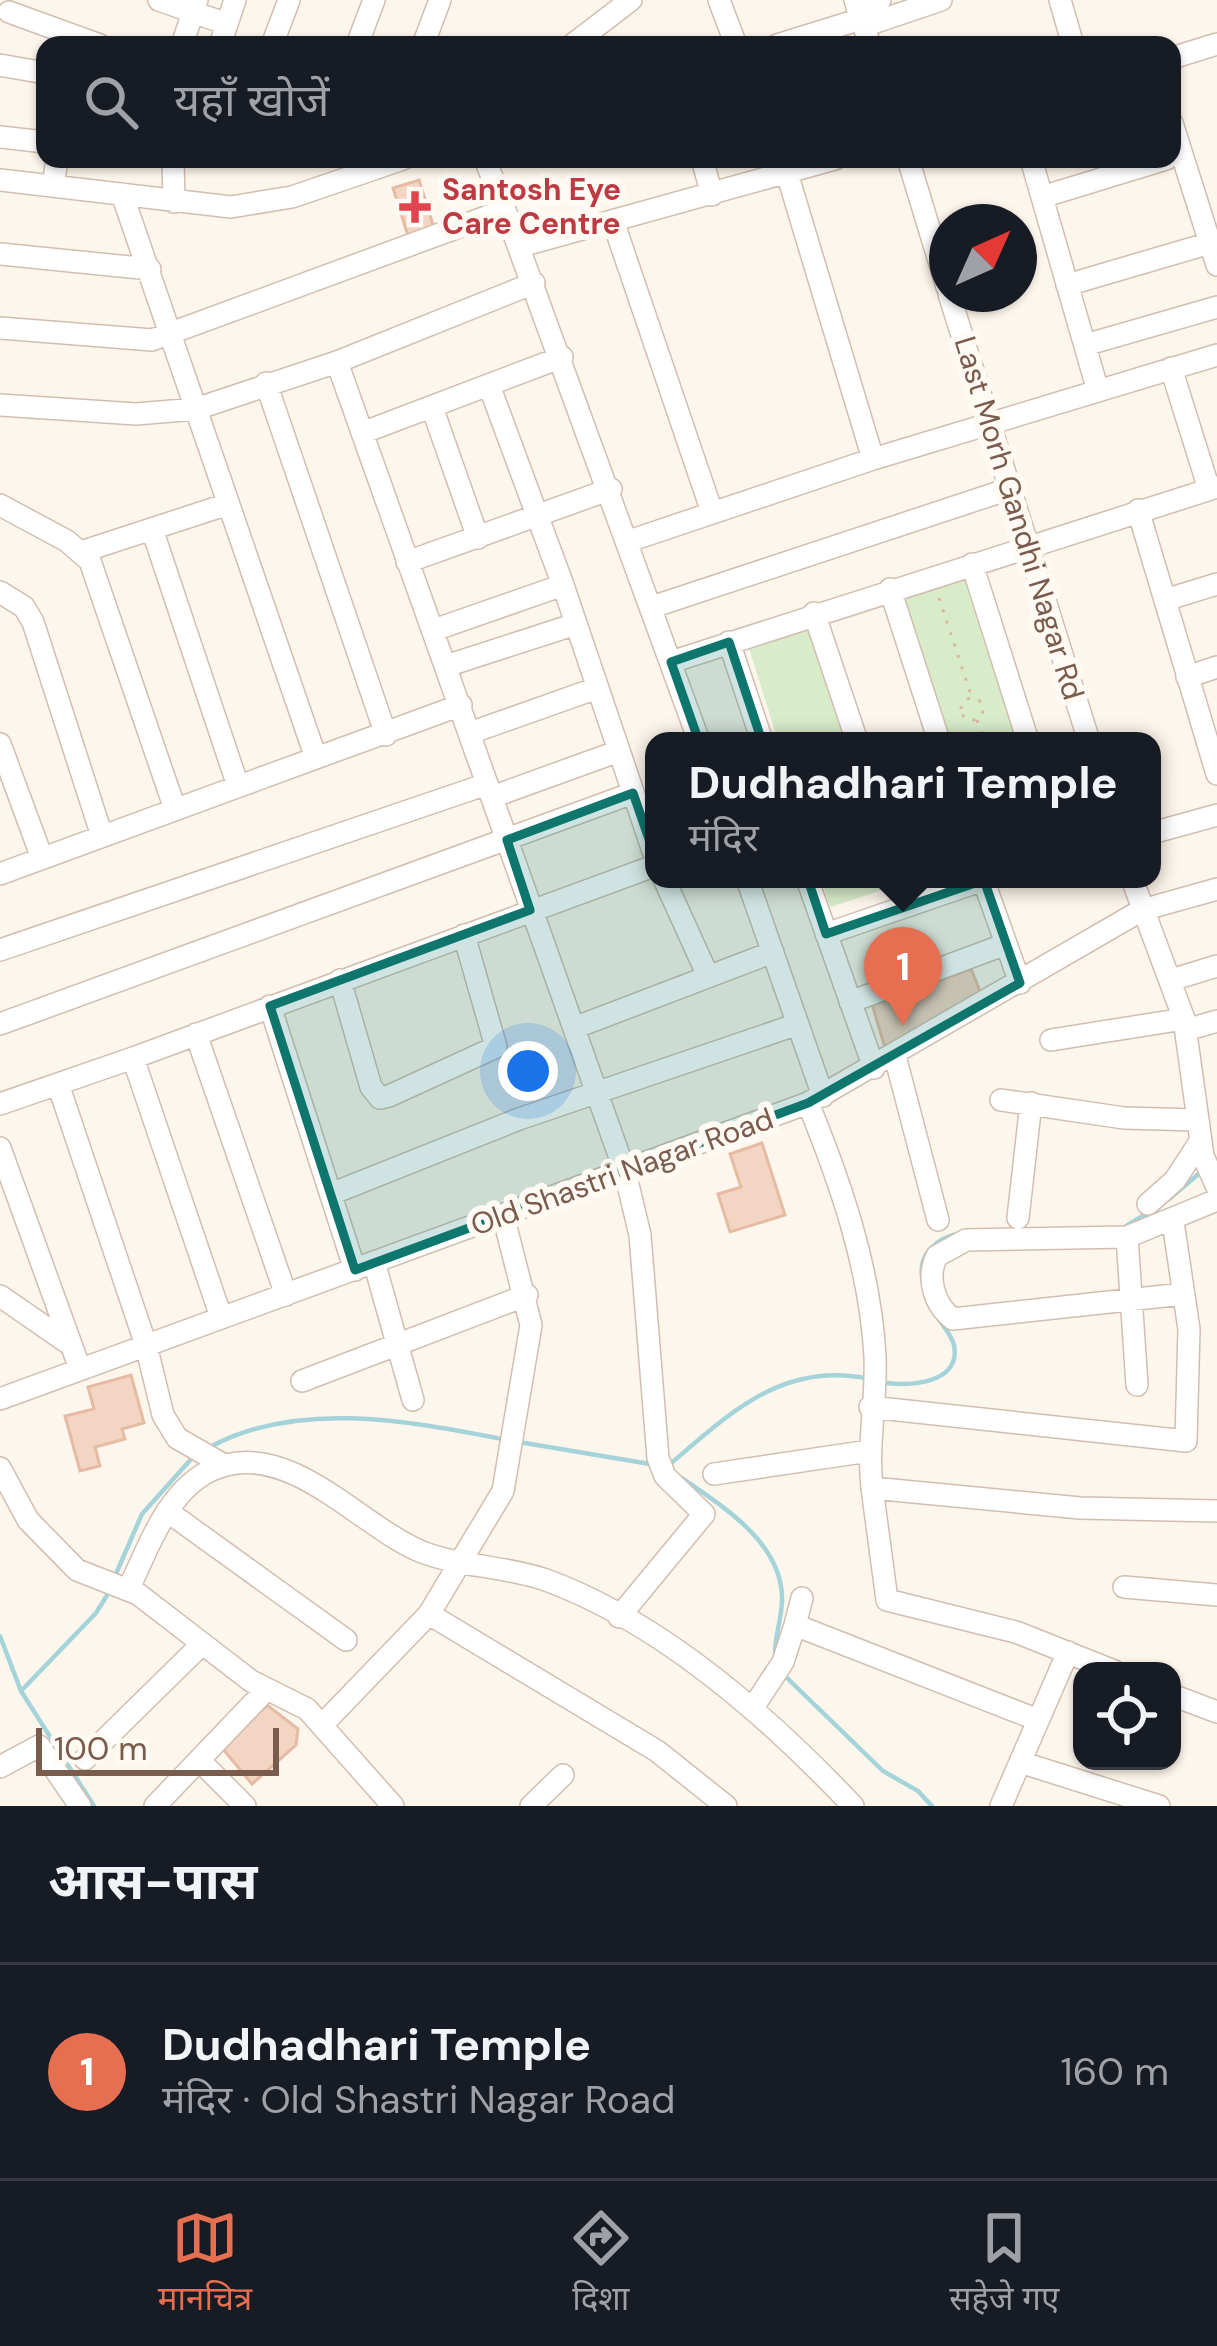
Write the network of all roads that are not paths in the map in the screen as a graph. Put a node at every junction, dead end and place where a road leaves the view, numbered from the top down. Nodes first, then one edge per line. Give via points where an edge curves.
1 (158, 0) edge
2 (235, 0) edge
3 (289, 0) edge
4 (374, 0) edge
5 (440, 0) edge
6 (631, 0) edge
7 (719, 0) edge
8 (880, 0) edge
9 (941, 0) edge
10 (1060, 0) edge
11 (195, 6) edge
12 (9, 12) dead end
13 (861, 20) edge
14 (223, 34) edge
15 (75, 36) edge
16 (185, 36) edge
17 (275, 36) edge
18 (360, 36) edge
19 (426, 36) edge
20 (588, 36) edge
21 (733, 36) edge
22 (807, 36) edge
23 (1070, 36) edge
24 (1217, 44) edge
25 (1181, 55) edge
26 (0, 65) edge
27 (36, 71) edge
28 (0, 136) edge
29 (36, 141) edge
30 (56, 168) edge
31 (173, 168) edge
32 (354, 168) edge
33 (377, 168) edge
34 (489, 168) edge
35 (704, 168) edge
36 (804, 168) edge
37 (911, 168) edge
38 (1034, 168) edge
39 (1137, 168) edge
40 (1178, 168) edge
41 (787, 173) junction
42 (0, 180) edge
43 (342, 180) junction
44 (53, 186) junction
45 (122, 194) junction
46 (712, 195) junction
47 (1042, 197) junction
48 (174, 202) junction
49 (505, 210) junction
50 (614, 224) junction
51 (929, 228) edge
52 (521, 246) junction
53 (0, 254) edge
54 (1214, 254) edge
55 (150, 269) junction
56 (534, 284) junction
57 (1067, 285) junction
58 (1217, 308) edge
59 (955, 312) edge
60 (0, 328) edge
61 (173, 335) junction
62 (1084, 345) junction
63 (1217, 355) edge
64 (562, 357) junction
65 (337, 362) junction
66 (1171, 368) junction
67 (266, 383) junction
68 (490, 388) junction
69 (1098, 391) junction
70 (0, 405) edge
71 (196, 409) junction
72 (433, 410) junction
73 (988, 423) junction
74 (362, 433) junction
75 (873, 459) junction
76 (1213, 488) edge
77 (611, 489) junction
78 (1009, 489) junction
79 (228, 504) junction
80 (0, 505) edge
81 (1138, 510) junction
82 (712, 512) junction
83 (539, 517) junction
84 (152, 529) junction
85 (478, 538) junction
86 (629, 541) junction
87 (1028, 544) junction
88 (81, 551) junction
89 (407, 562) junction
90 (972, 564) junction
91 (1217, 584) edge
92 (563, 585) junction
93 (890, 590) junction
94 (0, 592) edge
95 (1165, 600) junction
96 (652, 607) junction
97 (814, 613) junction
98 (576, 624) junction
99 (434, 630) junction
100 (729, 642) junction
101 (671, 662) junction
102 (446, 666) junction
103 (1217, 667) edge
104 (1187, 677) junction
105 (597, 688) junction
106 (461, 705) junction
107 (696, 732) edge
108 (758, 732) edge
109 (853, 732) edge
110 (936, 732) edge
111 (1025, 732) edge
112 (1086, 732) edge
113 (1211, 733) edge
114 (470, 734) junction
115 (386, 735) junction
116 (0, 744) edge
117 (619, 751) junction
118 (316, 758) junction
119 (1217, 774) edge
120 (238, 786) junction
121 (490, 790) junction
122 (633, 793) junction
123 (175, 809) junction
124 (1217, 814) edge
125 (645, 828) edge
126 (1161, 830) edge
127 (102, 836) junction
128 (507, 840) junction
129 (42, 858) junction
130 (645, 869) edge
131 (0, 874) edge
132 (668, 888) edge
133 (750, 888) edge
134 (811, 888) edge
135 (905, 888) edge
136 (959, 888) edge
137 (987, 888) edge
138 (1135, 888) edge
139 (1217, 889) edge
140 (911, 905) junction
141 (530, 910) junction
142 (1142, 910) junction
143 (464, 934) junction
144 (826, 934) junction
145 (1006, 944) junction
146 (0, 950) edge
147 (773, 952) junction
148 (1217, 966) edge
149 (708, 976) junction
150 (340, 980) junction
151 (1171, 980) junction
152 (1020, 983) junction
153 (850, 1002) junction
154 (270, 1006) junction
155 (1217, 1022) edge
156 (0, 1024) edge
157 (798, 1024) junction
158 (1185, 1025) junction
159 (574, 1028) junction
160 (196, 1034) junction
161 (1051, 1040) dead end
162 (896, 1056) junction
163 (134, 1058) junction
164 (874, 1068) junction
165 (58, 1084) junction
166 (596, 1092) junction
167 (816, 1100) junction
168 (1000, 1100) dead end
169 (1031, 1102) junction
170 (0, 1103) edge
171 (1201, 1139) junction
172 (0, 1148) edge
173 (625, 1172) junction
174 (1217, 1187) edge
175 (331, 1194) junction
176 (1217, 1200) edge
177 (1148, 1204) dead end
178 (0, 1213) edge
179 (503, 1214) junction
180 (1018, 1218) dead end
181 (938, 1220) dead end
182 (1173, 1222) junction
183 (29, 1234) junction
184 (1127, 1237) junction
185 (364, 1266) junction
186 (1183, 1294) junction
187 (286, 1295) junction
188 (526, 1295) junction
189 (0, 1297) edge
190 (1132, 1300) junction
191 (221, 1317) junction
192 (71, 1345) junction
193 (146, 1345) junction
194 (398, 1345) junction
195 (80, 1369) junction
196 (302, 1382) dead end
197 (1137, 1385) dead end
198 (0, 1399) edge
199 (413, 1400) dead end
200 (871, 1403) junction
201 (869, 1451) junction
202 (219, 1461) junction
203 (0, 1468) edge
204 (714, 1474) dead end
205 (872, 1488) junction
206 (167, 1511) junction
207 (1217, 1511) edge
208 (463, 1560) junction
209 (116, 1587) junction
210 (1124, 1587) dead end
211 (1217, 1594) edge
212 (802, 1598) dead end
213 (429, 1614) junction
214 (619, 1617) junction
215 (795, 1625) junction
216 (346, 1640) dead end
217 (202, 1644) junction
218 (1068, 1652) junction
219 (1092, 1662) edge
220 (266, 1691) junction
221 (1181, 1698) edge
222 (752, 1709) junction
223 (1217, 1712) edge
224 (1038, 1720) junction
225 (323, 1724) junction
226 (85, 1759) dead end
227 (199, 1760) junction
228 (1020, 1762) junction
229 (0, 1767) edge
230 (563, 1775) dead end
231 (80, 1806) edge
232 (155, 1806) edge
233 (245, 1806) edge
234 (393, 1806) edge
235 (531, 1806) edge
236 (726, 1806) edge
237 (853, 1806) edge
238 (1000, 1806) edge
239 (1159, 1806) edge

1 - 11 street
2 - 14 street
3 - 17 street
4 - 18 street
5 - 19 street
6 - 20 street
7 - 21 street
8 - 13 street
9 - 13 street
10 - 23 street
11 - 14 street
11 - 16 street
12 - 15 street
13 - 22 street
24 - 25 street
26 - 27 street
28 - 29 street
30 - 44 street
31 - 48 street
32 - 43 street
33 - 43 street
34 - 49 street
35 - 46 street
36 - 41 street
37 - 51 street, Last Morh Gandhi Nagar Rd
38 - 47 street
39 - 47 street
40 - 54 street
41 - 46 street
41 - 75 street
42 - 44 street
43 - 48 street via 263,204
44 - 45 street
45 - 48 street
45 - 55 street
46 - 50 street
47 - 57 street
49 - 52 street
49 - 61 street
50 - 52 street
50 - 82 street
52 - 56 street
53 - 55 street
54 - 57 street
55 - 61 street
56 - 64 street
56 - 65 street
57 - 62 street
58 - 62 street
59 - 73 street, Last Morh Gandhi Nagar Rd
60 - 61 street via 132,340
61 - 71 street
62 - 69 street
63 - 66 street
64 - 68 street
64 - 77 street
65 - 67 street
65 - 74 street
66 - 69 street
66 - 76 street
67 - 71 street
67 - 115 street
68 - 72 street
68 - 83 street
69 - 73 street
70 - 71 street via 136,414
71 - 79 street
72 - 74 street
72 - 85 street
73 - 75 street
73 - 78 street, Last Morh Gandhi Nagar Rd
74 - 89 street
75 - 82 street
76 - 81 street
77 - 83 street
77 - 86 street
78 - 87 street, Last Morh Gandhi Nagar Rd
78 - 96 street
79 - 84 street
79 - 118 street
80 - 88 street
81 - 87 street
81 - 95 street
82 - 86 street
83 - 85 street
83 - 92 street
84 - 88 street
84 - 120 street
85 - 89 street
86 - 96 street
87 - 90 street
87 - 112 street, Last Morh Gandhi Nagar Rd
88 - 123 street via 97,573
89 - 99 street
90 - 93 street
90 - 111 street
91 - 95 street
92 - 98 street
92 - 99 street
93 - 97 street
93 - 110 street
94 - 127 street via 33,622
95 - 104 street
96 - 101 street
97 - 100 street
97 - 109 street
98 - 102 street
98 - 105 street
99 - 102 street
100 - 101 street
100 - 108 street
101 - 107 street
102 - 106 street
103 - 104 street
104 - 113 street
105 - 114 street
105 - 117 street
106 - 114 street
106 - 115 street
113 - 119 street
114 - 121 street
115 - 118 street
116 - 129 street
117 - 121 street
117 - 122 street
118 - 120 street
120 - 123 street
121 - 128 street
121 - 146 street
122 - 125 street
122 - 128 street
123 - 127 street
124 - 126 street
127 - 129 street
128 - 141 street
128 - 156 street
129 - 131 street
130 - 141 street
132 - 149 street
133 - 147 street
134 - 144 street
135 - 140 street
136 - 140 street
137 - 145 street
138 - 142 street
139 - 142 street, Old Shastri Nagar Road
140 - 144 street
141 - 143 street
141 - 159 street
142 - 151 street
142 - 152 street, Old Shastri Nagar Road
143 - 150 street
143 - 150 street via 496,1047 388,1096 370,1087
144 - 153 street
145 - 152 street
145 - 153 street
147 - 149 street
147 - 157 street
148 - 151 street
149 - 159 street
150 - 154 street
151 - 158 street
152 - 162 street, Old Shastri Nagar Road
153 - 164 street
154 - 160 street
154 - 175 street
155 - 158 street
157 - 166 street
157 - 167 street
158 - 161 street
158 - 171 street
159 - 166 street
160 - 163 street
160 - 187 street
162 - 164 street, Old Shastri Nagar Road
162 - 181 street
163 - 165 street
163 - 191 street
164 - 167 street, Old Shastri Nagar Road
165 - 170 street
165 - 193 street
166 - 173 street
166 - 175 street
167 - 173 street, Old Shastri Nagar Road
167 - 200 street via 850,1215 875,1371
168 - 169 street
169 - 171 street
169 - 180 street
171 - 174 street
171 - 177 street
172 - 183 street
173 - 179 street, Old Shastri Nagar Road
173 - 214 street via 640,1235 659,1464 702,1509 702,1520
175 - 185 street
176 - 182 street
178 - 183 street
179 - 185 street, Old Shastri Nagar Road
179 - 188 street
182 - 184 street
182 - 186 street
183 - 192 street
184 - 190 street
184 - 190 street via 966,1240 937,1256 931,1275 953,1319
185 - 187 street, Old Shastri Nagar Road
185 - 194 street
186 - 190 street
186 - 200 street via 1186,1441
187 - 191 street, Old Shastri Nagar Road
188 - 194 street
188 - 208 street via 530,1325 503,1491
189 - 192 street
190 - 197 street
191 - 193 street, Old Shastri Nagar Road
192 - 195 street
193 - 195 street, Old Shastri Nagar Road
193 - 202 street via 163,1415 190,1447
194 - 196 street
194 - 199 street
195 - 198 street, Old Shastri Nagar Road
200 - 201 street
201 - 204 street
201 - 205 street
202 - 206 street
202 - 208 street via 286,1472 409,1545
203 - 209 street via 41,1537 77,1570
205 - 207 street via 1081,1508
205 - 218 street via 887,1600
206 - 209 street
206 - 216 street
208 - 213 street
208 - 214 street via 548,1581
209 - 217 street
210 - 211 street
212 - 215 street
213 - 225 street
213 - 236 street via 641,1740
214 - 222 street
215 - 222 street
215 - 224 street
217 - 220 street
217 - 226 street
218 - 219 street
218 - 224 street
220 - 225 street
220 - 227 street
221 - 223 street
222 - 237 street
224 - 228 street
225 - 234 street
227 - 232 street
227 - 233 street
228 - 238 street
228 - 239 street
229 - 231 street via 39,1746
230 - 235 street

